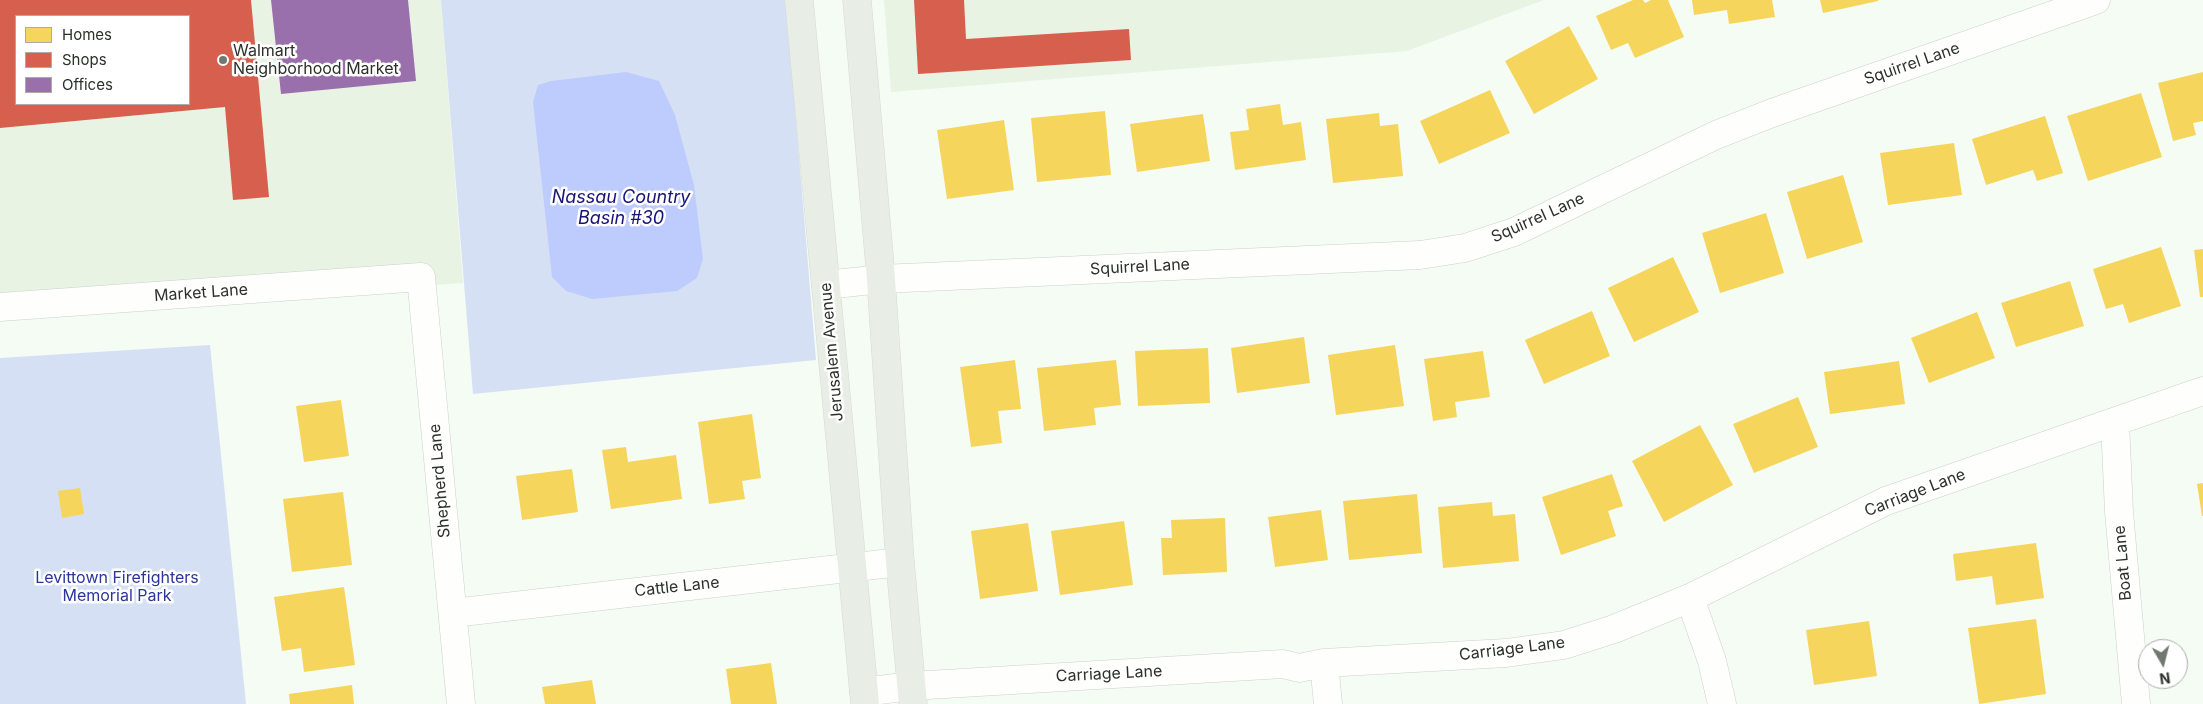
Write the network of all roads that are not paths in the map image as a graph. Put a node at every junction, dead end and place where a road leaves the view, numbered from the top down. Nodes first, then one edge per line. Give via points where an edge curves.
1 (799, 0) edge
2 (857, 0) edge
3 (2096, 0) edge
4 (402, 278) joint
5 (881, 279) junction
6 (826, 285) junction
7 (0, 307) edge
8 (2203, 391) edge
9 (2115, 422) junction
10 (900, 562) junction
11 (852, 568) junction
12 (1690, 598) junction
13 (453, 612) junction
14 (1324, 663) junction
15 (912, 695) edge
16 (864, 698) edge
17 (461, 704) edge
18 (1328, 704) edge
19 (1722, 704) edge
20 (2136, 704) edge

1 - 6 main road, Jerusalem Avenue
2 - 5 main road
3 - 5 street, Squirrel Lane via 1762,116 1514,232 1465,248 1420,255
4 - 7 street, Market Lane
4 - 13 street, Shepherd Lane via 421,277
5 - 6 street, Squirrel Lane
5 - 10 main road
6 - 11 main road, Jerusalem Avenue
8 - 9 street, Carriage Lane
9 - 12 street, Carriage Lane via 1886,501
9 - 20 street, Boat Lane via 2119,512
10 - 11 street, Cattle Lane
10 - 15 main road
11 - 13 street, Cattle Lane
11 - 16 main road, Jerusalem Avenue
12 - 14 street, Carriage Lane via 1564,645 1506,653
12 - 19 street via 1712,661
13 - 17 street, Shepherd Lane
14 - 15 street, Carriage Lane via 1298,668 1283,664
14 - 18 street
15 - 16 street, Carriage Lane

